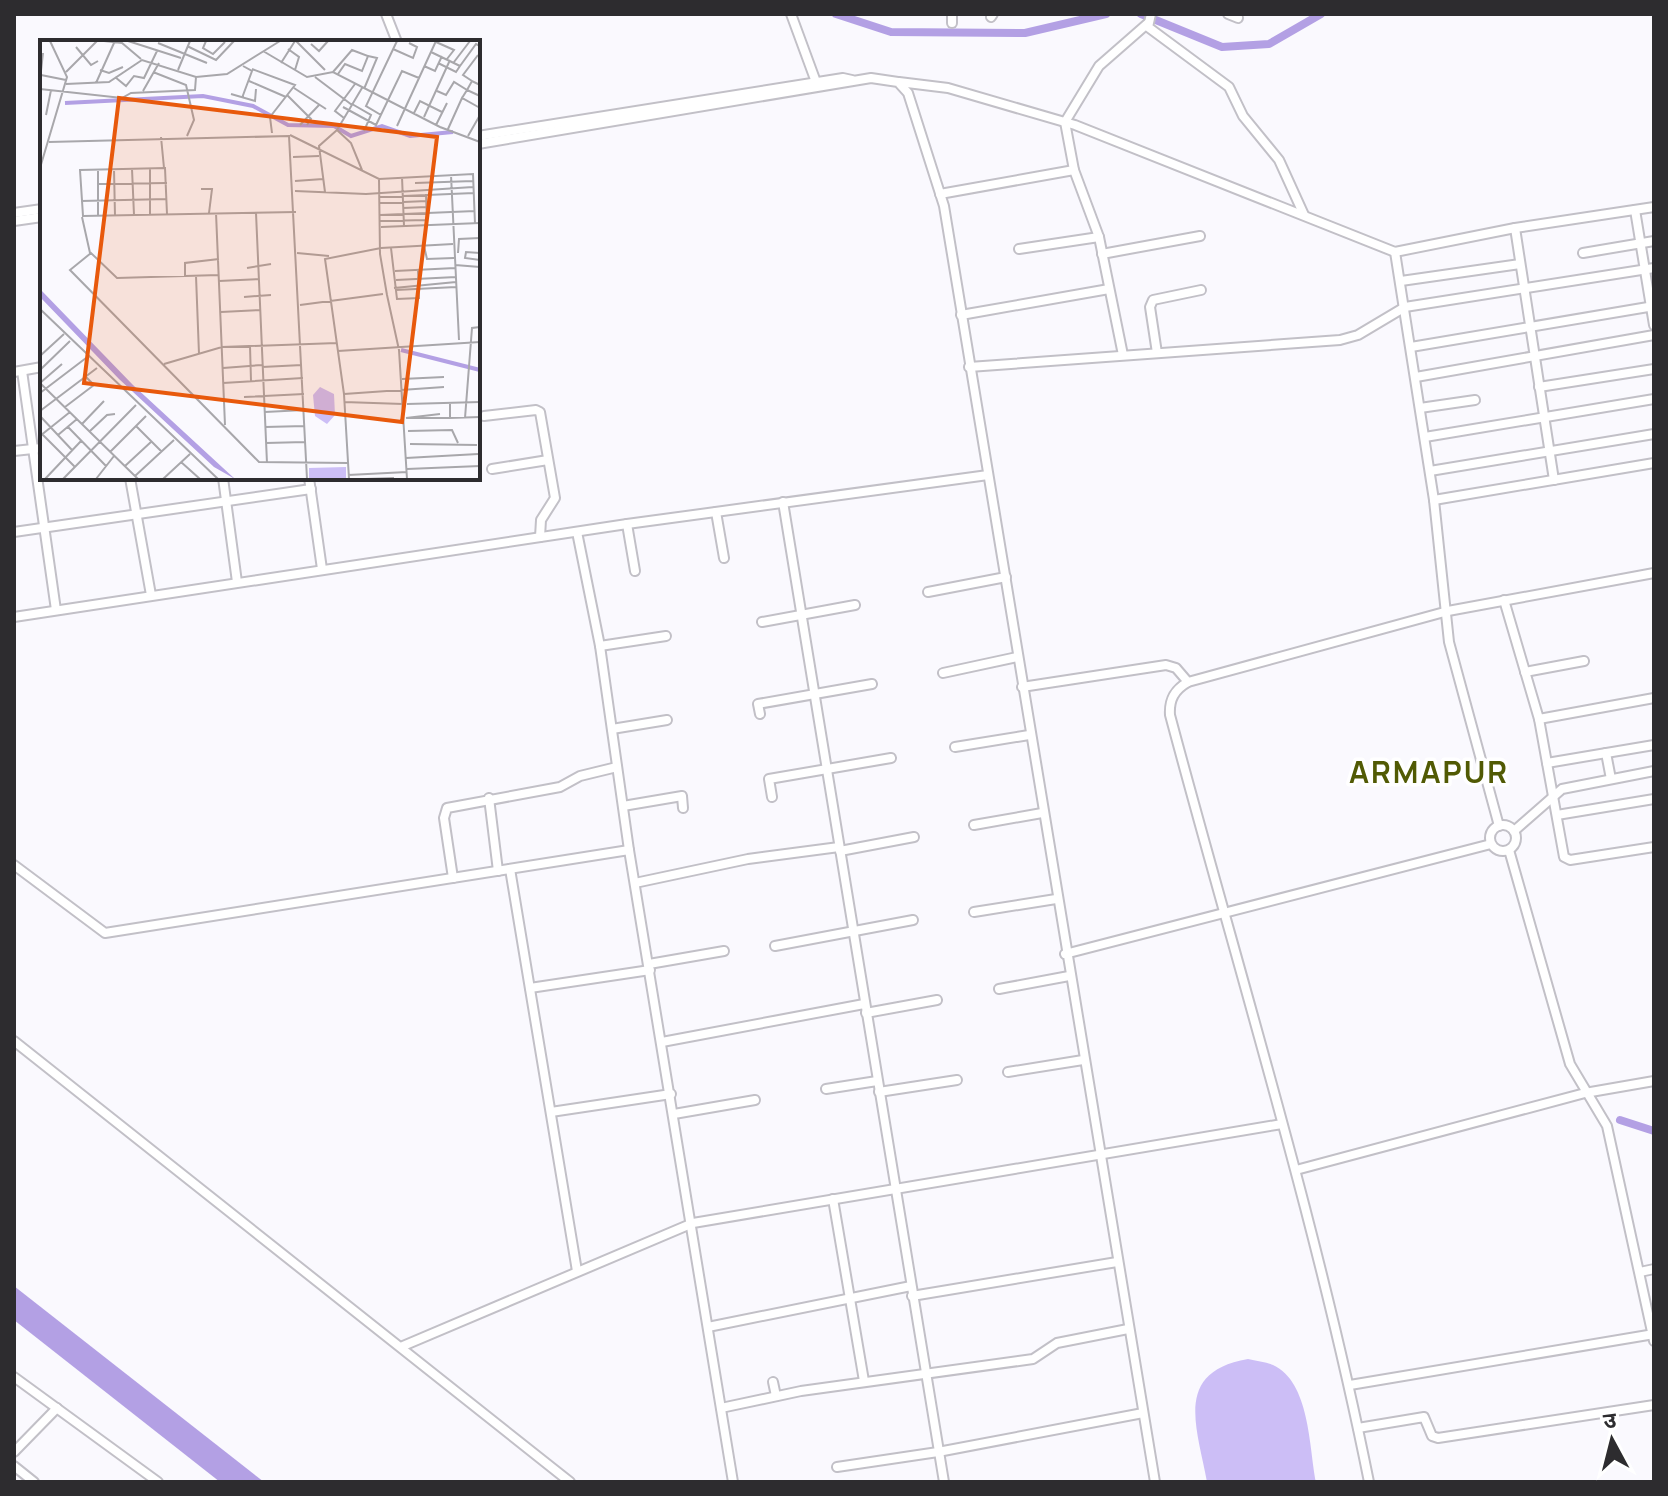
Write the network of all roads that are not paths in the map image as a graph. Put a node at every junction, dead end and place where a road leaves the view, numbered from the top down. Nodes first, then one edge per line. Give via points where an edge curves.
1 (386, 14) edge
2 (791, 14) edge
3 (1228, 14) edge
4 (1238, 18) dead end
5 (1149, 20) edge
6 (396, 40) edge
7 (854, 80) junction
8 (816, 82) junction
9 (898, 82) junction
10 (1065, 122) junction
11 (480, 136) edge
12 (480, 144) edge
13 (1074, 170) junction
14 (940, 194) junction
15 (1654, 207) edge
16 (40, 209) edge
17 (1635, 210) junction
18 (14, 213) edge
19 (1304, 215) junction
20 (40, 217) edge
21 (14, 221) edge
22 (1515, 228) junction
23 (1200, 236) dead end
24 (1099, 237) junction
25 (1654, 241) edge
26 (1641, 243) junction
27 (1019, 249) dead end
28 (1395, 252) junction
29 (1583, 253) dead end
30 (1102, 254) junction
31 (1520, 264) junction
32 (1650, 269) edge
33 (1401, 281) junction
34 (1524, 288) junction
35 (1109, 289) junction
36 (1201, 290) dead end
37 (1405, 307) junction
38 (1652, 307) edge
39 (961, 315) junction
40 (1654, 325) edge
41 (1530, 327) junction
42 (1654, 335) edge
43 (1411, 347) junction
44 (1157, 353) junction
45 (1123, 355) junction
46 (1535, 357) junction
47 (40, 367) edge
48 (969, 367) junction
49 (1654, 369) edge
50 (18, 372) edge
51 (1416, 377) junction
52 (1539, 387) junction
53 (1654, 399) edge
54 (1475, 400) dead end
55 (1420, 408) junction
56 (484, 416) dead end
57 (1544, 416) junction
58 (1654, 434) edge
59 (1425, 437) junction
60 (40, 448) edge
61 (32, 449) junction
62 (14, 451) edge
63 (1550, 451) junction
64 (548, 460) junction
65 (1654, 463) edge
66 (492, 469) dead end
67 (1430, 471) junction
68 (988, 475) junction
69 (130, 480) edge
70 (223, 480) edge
71 (309, 480) edge
72 (1554, 480) junction
73 (311, 489) junction
74 (226, 500) junction
75 (1434, 500) junction
76 (783, 502) junction
77 (716, 512) junction
78 (136, 515) junction
79 (627, 524) junction
80 (43, 527) junction
81 (14, 532) edge
82 (577, 532) junction
83 (540, 537) junction
84 (724, 558) dead end
85 (322, 569) junction
86 (635, 571) dead end
87 (1654, 573) edge
88 (1006, 577) junction
89 (237, 582) junction
90 (928, 592) dead end
91 (151, 595) junction
92 (1504, 600) junction
93 (855, 605) dead end
94 (56, 610) junction
95 (1448, 611) junction
96 (802, 615) junction
97 (14, 617) edge
98 (762, 622) dead end
99 (666, 636) dead end
100 (600, 646) junction
101 (1017, 657) junction
102 (1584, 661) dead end
103 (1525, 672) junction
104 (943, 673) dead end
105 (1188, 682) junction
106 (872, 684) dead end
107 (1022, 687) junction
108 (814, 694) junction
109 (1654, 698) edge
110 (760, 714) dead end
111 (1539, 719) junction
112 (667, 720) dead end
113 (612, 729) junction
114 (1029, 735) junction
115 (1654, 745) edge
116 (955, 747) dead end
117 (1606, 753) junction
118 (891, 758) dead end
119 (1547, 763) junction
120 (617, 767) junction
121 (826, 769) junction
122 (1654, 771) edge
123 (1611, 779) junction
124 (1554, 796) junction
125 (772, 797) dead end
126 (489, 798) junction
127 (1654, 799) edge
128 (623, 806) junction
129 (683, 808) dead end
130 (1042, 813) junction
131 (1557, 815) junction
132 (974, 825) dead end
133 (1499, 826) junction
134 (1514, 831) junction
135 (914, 837) dead end
136 (1491, 844) junction
137 (1654, 847) edge
138 (839, 849) junction
139 (629, 850) junction
140 (1509, 850) junction
141 (14, 865) edge
142 (510, 869) junction
143 (498, 871) junction
144 (453, 878) junction
145 (635, 883) junction
146 (1056, 899) junction
147 (974, 912) dead end
148 (1222, 913) junction
149 (913, 920) dead end
150 (853, 933) junction
151 (775, 946) dead end
152 (724, 951) dead end
153 (1065, 954) junction
154 (649, 967) junction
155 (1069, 976) junction
156 (530, 988) junction
157 (999, 989) dead end
158 (937, 1000) dead end
159 (865, 1008) junction
160 (14, 1041) edge
161 (662, 1042) junction
162 (1083, 1060) junction
163 (1008, 1072) dead end
164 (957, 1080) dead end
165 (877, 1081) junction
166 (1654, 1081) edge
167 (826, 1089) dead end
168 (879, 1092) junction
169 (1585, 1093) junction
170 (671, 1094) junction
171 (755, 1100) dead end
172 (551, 1112) junction
173 (674, 1114) junction
174 (1282, 1124) junction
175 (1098, 1155) junction
176 (1296, 1170) junction
177 (896, 1189) junction
178 (833, 1199) junction
179 (693, 1223) junction
180 (1117, 1262) junction
181 (1654, 1269) edge
182 (577, 1271) junction
183 (1640, 1272) junction
184 (912, 1291) junction
185 (849, 1298) junction
186 (708, 1327) junction
187 (1128, 1329) junction
188 (1654, 1337) edge
189 (403, 1346) junction
190 (925, 1374) junction
191 (14, 1377) edge
192 (864, 1381) junction
193 (773, 1382) dead end
194 (1350, 1385) junction
195 (776, 1396) junction
196 (1654, 1405) edge
197 (57, 1408) junction
198 (721, 1408) junction
199 (1143, 1413) junction
200 (1358, 1428) junction
201 (14, 1452) edge
202 (938, 1452) junction
203 (14, 1466) edge
204 (837, 1467) dead end
205 (34, 1482) edge
206 (158, 1482) edge
207 (570, 1482) edge
208 (733, 1482) edge
209 (944, 1482) edge
210 (1155, 1482) edge
211 (1369, 1482) edge

1 - 6 street
2 - 8 street
3 - 4 street
5 - 10 street via 1099,66
5 - 19 street via 1199,68 1229,87 1243,116 1279,160
7 - 8 street
7 - 9 street
7 - 12 street
8 - 11 street
9 - 10 street via 957,90
9 - 14 street via 908,93
10 - 13 street
10 - 19 street
13 - 14 street
13 - 24 street
14 - 39 street
15 - 17 street
16 - 18 street
17 - 22 street
17 - 26 street
19 - 28 street
20 - 21 street
22 - 28 street
22 - 31 street
23 - 30 street
24 - 27 street
24 - 30 street
25 - 26 street
26 - 29 street
26 - 32 street
28 - 33 street
30 - 35 street
31 - 33 street
31 - 34 street
32 - 34 street
32 - 38 street
33 - 37 street
34 - 37 street
34 - 41 street
35 - 39 street
35 - 45 street
36 - 44 street via 1153,300
37 - 43 street
37 - 44 street via 1340,340
38 - 40 street
38 - 41 street
39 - 48 street
41 - 43 street
41 - 46 street
42 - 46 street
43 - 51 street
44 - 45 street
45 - 48 street
46 - 51 street
46 - 52 street
47 - 50 street
48 - 68 street
49 - 52 street
50 - 61 street
51 - 55 street
52 - 57 street
53 - 57 street
54 - 55 street
55 - 59 street
56 - 64 street via 539,410
57 - 59 street
57 - 63 street
58 - 63 street
59 - 67 street
60 - 61 street
61 - 62 street
61 - 80 street
63 - 67 street
63 - 72 street
64 - 66 street
64 - 83 street via 555,502 541,520
65 - 72 street
67 - 75 street
68 - 76 street
68 - 88 street
69 - 78 street
70 - 74 street
71 - 73 street
72 - 75 street
73 - 74 street
73 - 85 street
74 - 78 street
74 - 89 street
75 - 95 street
76 - 77 street
76 - 96 street
77 - 79 street
77 - 84 street
78 - 80 street
78 - 91 street
79 - 82 street
79 - 86 street
80 - 81 street
80 - 94 street
82 - 83 street
82 - 100 street
83 - 85 street
85 - 89 street
87 - 92 street
88 - 90 street
88 - 101 street
89 - 91 street
91 - 94 street
92 - 95 street
92 - 103 street
93 - 96 street
94 - 97 street
95 - 105 street
95 - 133 street via 1449,642
96 - 98 street
96 - 108 street
99 - 100 street
100 - 113 street
101 - 104 street
101 - 107 street
102 - 103 street
103 - 111 street
105 - 107 street via 1166,665
105 - 148 street via 1176,690 1170,715
106 - 108 street
107 - 114 street
108 - 110 street via 758,704
108 - 121 street
109 - 111 street
111 - 119 street
112 - 113 street
113 - 120 street
114 - 116 street
114 - 130 street
115 - 117 street
117 - 119 street
117 - 123 street
118 - 121 street
119 - 124 street
120 - 126 street via 560,787
120 - 128 street
121 - 125 street via 769,779
121 - 138 street
122 - 123 street
123 - 124 street via 1570,786
124 - 131 street
124 - 134 street
126 - 143 street
126 - 144 street via 444,812
127 - 131 street
128 - 129 street via 682,796
128 - 139 street
130 - 132 street
130 - 146 street
131 - 137 street via 1566,859
133 - 134 street
133 - 136 street via 1492,831
134 - 140 street
135 - 138 street
136 - 140 street
136 - 148 street
138 - 145 street via 748,859
138 - 150 street
139 - 142 street
139 - 145 street
140 - 169 street via 1570,1064
141 - 144 street via 105,933
142 - 143 street
142 - 156 street
143 - 144 street
145 - 154 street
146 - 147 street
146 - 153 street
148 - 153 street
148 - 174 street
149 - 150 street
150 - 151 street
150 - 159 street
152 - 154 street
153 - 155 street
154 - 156 street
154 - 161 street
155 - 157 street
155 - 162 street
156 - 172 street
158 - 159 street
159 - 161 street
159 - 165 street
160 - 189 street
161 - 170 street
162 - 163 street
162 - 175 street
164 - 168 street
165 - 167 street
165 - 168 street
166 - 169 street
168 - 177 street
169 - 176 street
169 - 183 street via 1607,1126
170 - 172 street
170 - 173 street
171 - 173 street
172 - 182 street
173 - 179 street
174 - 175 street
174 - 176 street
175 - 177 street
175 - 180 street
176 - 194 street
177 - 178 street
177 - 184 street
178 - 179 street
178 - 185 street
179 - 182 street
179 - 186 street
180 - 184 street
180 - 187 street
181 - 183 street
182 - 189 street
183 - 188 street
184 - 185 street
184 - 190 street
185 - 186 street
185 - 192 street
186 - 198 street
187 - 190 street via 1057,1343 1033,1359
187 - 199 street
188 - 194 street
189 - 207 street
190 - 192 street
190 - 202 street
191 - 197 street
192 - 195 street
193 - 195 street
194 - 200 street
195 - 198 street
196 - 200 street via 1438,1438 1424,1417
197 - 201 street
197 - 206 street
198 - 208 street
199 - 202 street
199 - 210 street
200 - 211 street
202 - 204 street
202 - 209 street
203 - 205 street

